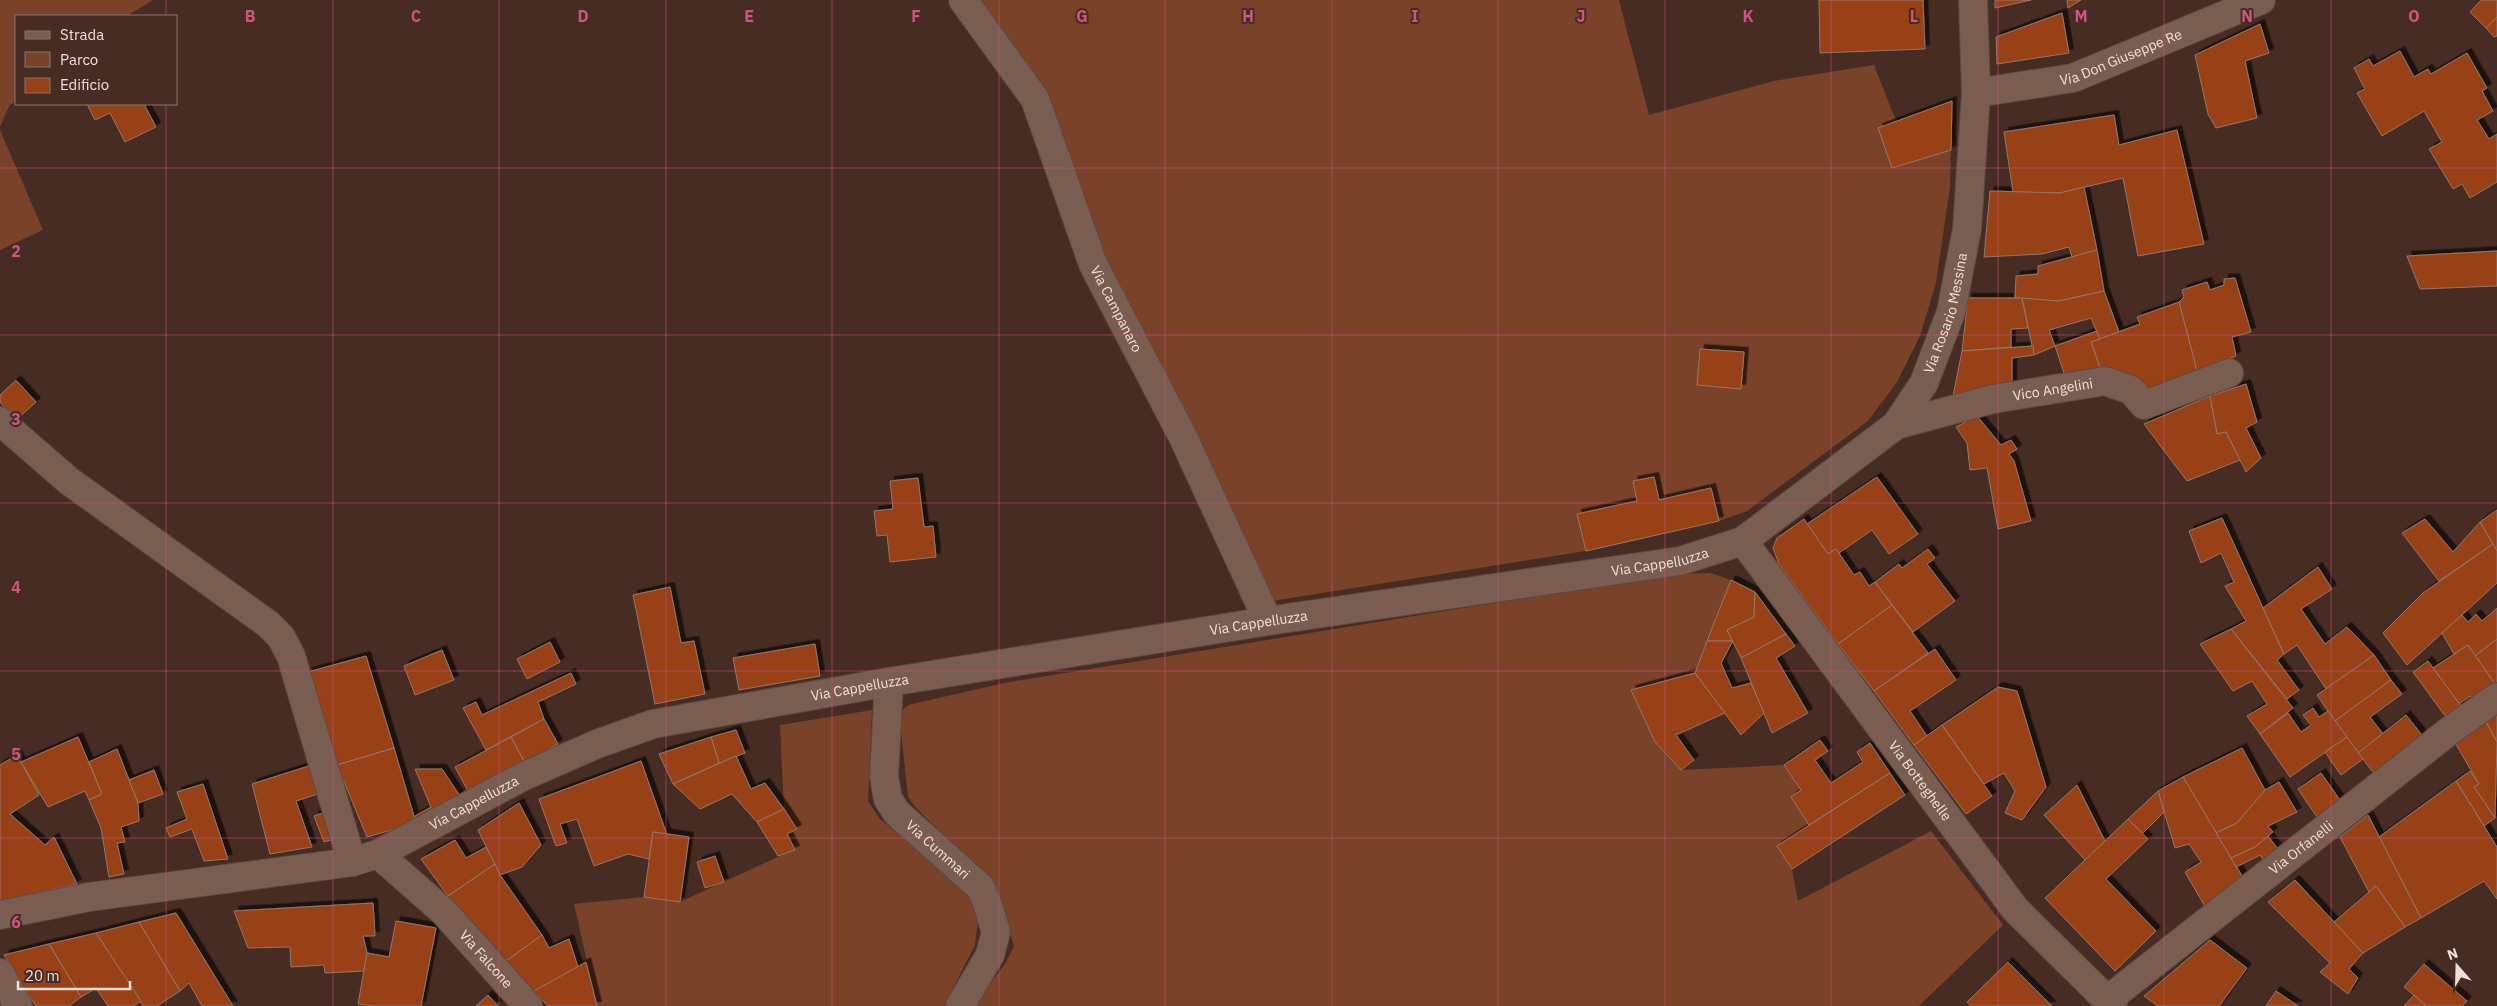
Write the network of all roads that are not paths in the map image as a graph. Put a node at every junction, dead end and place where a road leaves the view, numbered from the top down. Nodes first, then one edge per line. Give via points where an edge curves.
1 (963, 0) edge
2 (1974, 0) edge
3 (2261, 0) edge
4 (1976, 93) junction
5 (2229, 373) dead end
6 (0, 421) edge
7 (1896, 425) junction
8 (1743, 541) junction
9 (1268, 621) junction
10 (889, 682) junction
11 (2497, 697) edge
12 (378, 854) junction
13 (352, 862) junction
14 (0, 916) edge
15 (0, 973) edge
16 (2110, 1004) edge
17 (18, 1006) edge
18 (528, 1006) edge
19 (960, 1006) edge

1 - 9 street, Via Campanaro via 1036,99 1093,264 1183,437
2 - 4 street, Via Rosario Messina
3 - 4 street, Via Don Giuseppe Re via 2073,78
4 - 7 street, Via Rosario Messina via 1967,229 1952,312 1924,383
5 - 7 street, Vico Angelini via 2144,405 2132,390 2105,381 1993,399
6 - 13 street via 69,481 268,624 281,637 291,656
7 - 8 street, Via Rosario Messina
8 - 9 street, Via Cappelluzza via 1680,561
8 - 16 street, Via Botteghelle via 2015,909
9 - 10 street, Via Cappelluzza
10 - 12 street, Via Cappelluzza via 653,724 522,777
10 - 19 street, Via Cummari via 884,776 888,799 897,813 981,888 996,932 990,955
11 - 16 street, Via Orfanelli via 2448,732
12 - 13 street, Via Cappelluzza
12 - 18 street, Via Falcone via 444,912
13 - 14 street, Via Cappelluzza via 89,897
15 - 17 street

